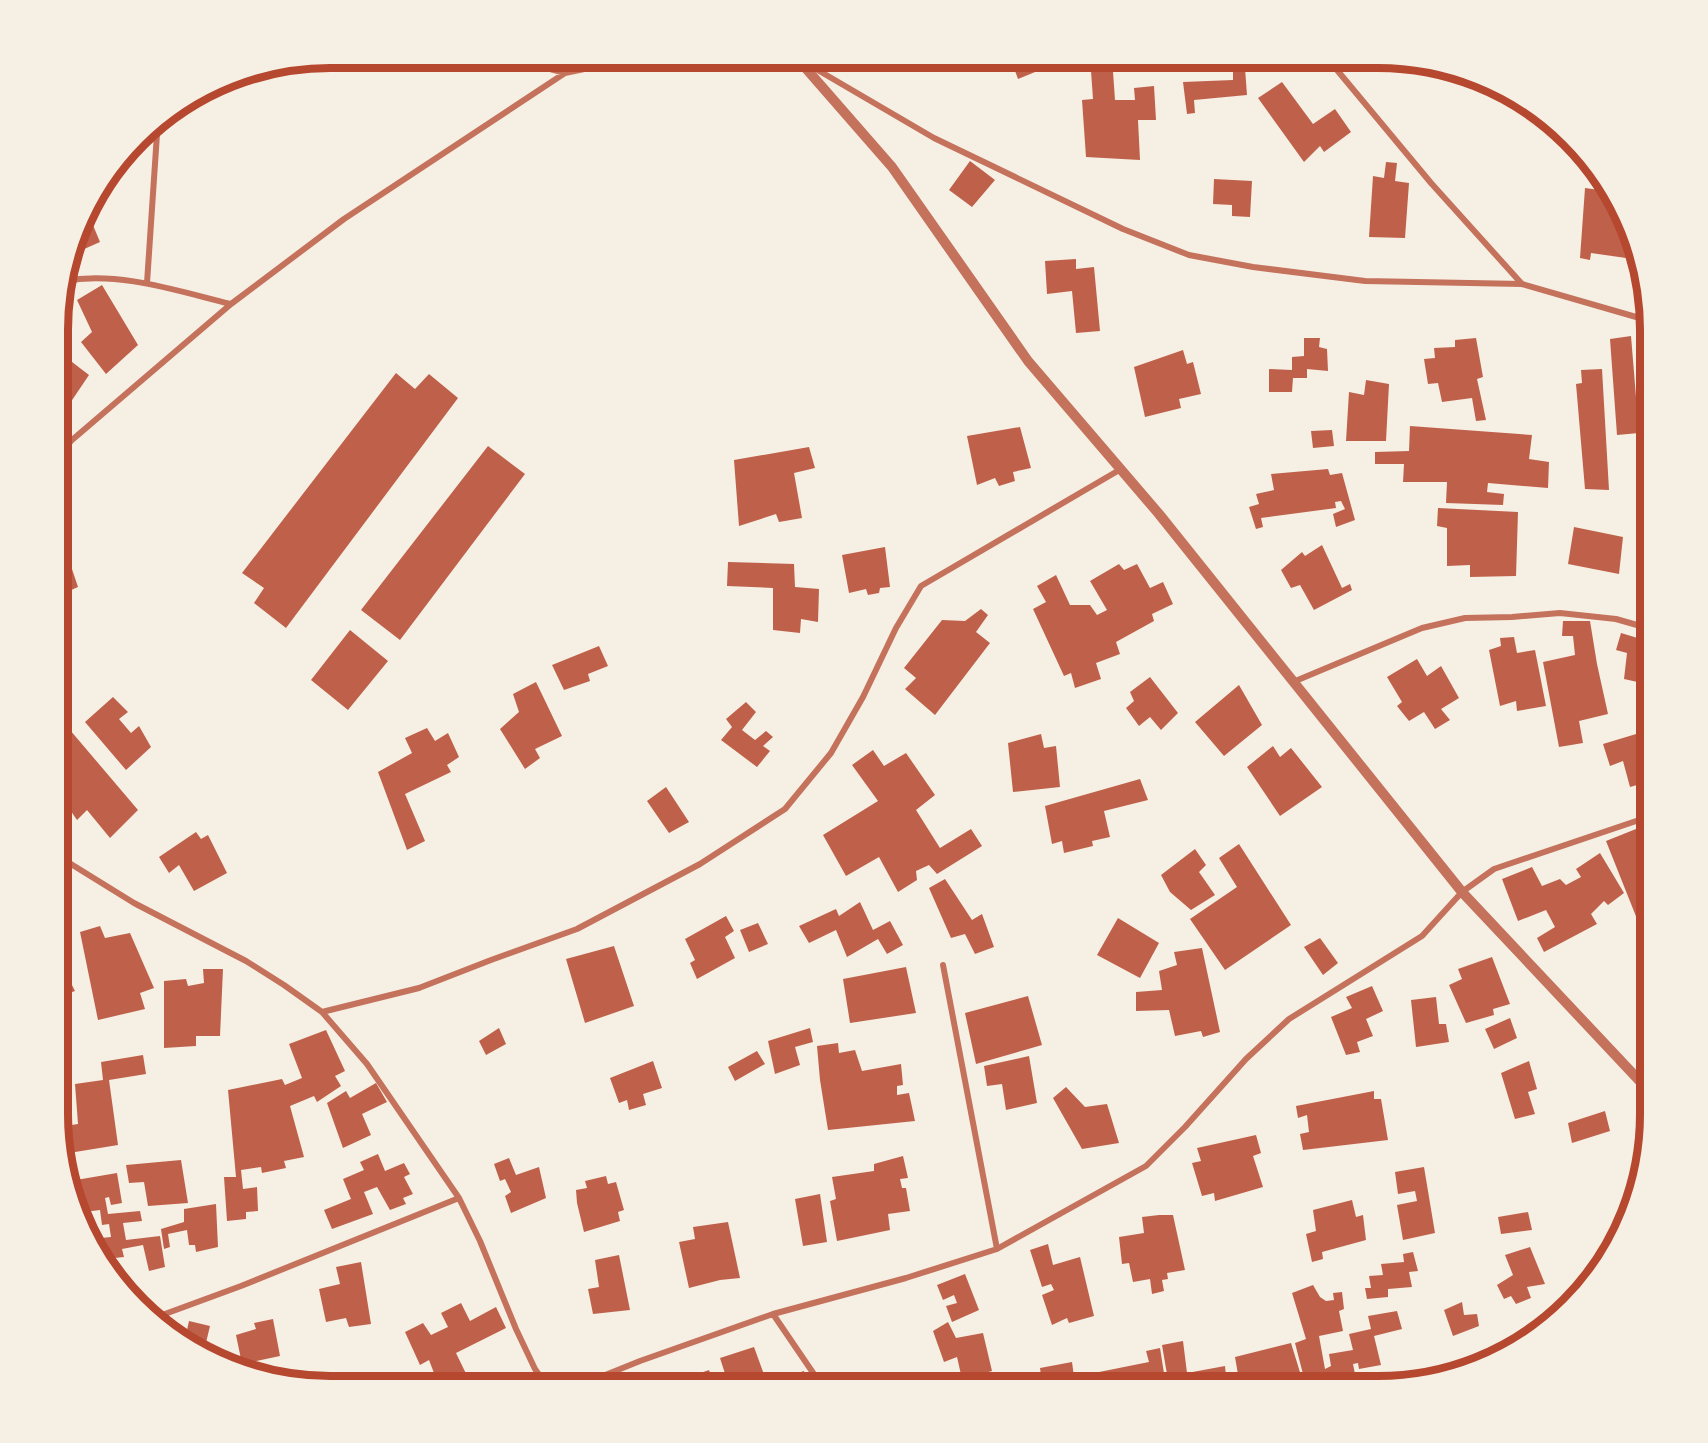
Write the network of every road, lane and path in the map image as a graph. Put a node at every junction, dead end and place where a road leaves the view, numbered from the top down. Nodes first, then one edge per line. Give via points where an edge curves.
1 (547, 68) edge
2 (589, 68) edge
3 (806, 68) edge
4 (815, 68) edge
5 (1335, 68) edge
6 (565, 73) junction
7 (157, 132) edge
8 (73, 279) edge
9 (147, 283) junction
10 (1522, 285) junction
11 (231, 304) junction
12 (1640, 318) edge
13 (68, 445) edge
14 (1121, 469) junction
15 (1640, 626) edge
16 (1293, 682) junction
17 (1640, 820) edge
18 (68, 862) edge
19 (1462, 892) junction
20 (943, 965) dead end
21 (322, 1012) junction
22 (1640, 1081) edge
23 (459, 1198) junction
24 (997, 1249) junction
25 (773, 1314) junction
26 (162, 1315) edge
27 (540, 1376) edge
28 (603, 1376) edge
29 (815, 1376) edge

1 - 6 street
2 - 6 street
3 - 14 street via 892,167 1028,361
4 - 10 street via 934,138 1122,229 1189,255 1365,281
5 - 10 street
6 - 11 street via 344,219
7 - 9 street
8 - 9 street
9 - 11 street
10 - 12 street
11 - 13 street
14 - 16 street
14 - 21 street via 921,586 831,753 785,809 700,864 577,929 419,988
15 - 16 street via 1560,613 1465,618 1422,628
16 - 19 street
17 - 19 street via 1494,869
18 - 21 street via 134,903 246,961
19 - 22 street
19 - 24 street via 1422,936 1289,1019 1146,1166
20 - 24 street
21 - 23 street via 367,1064
23 - 26 street
23 - 27 street
24 - 25 street
25 - 28 street
25 - 29 street

